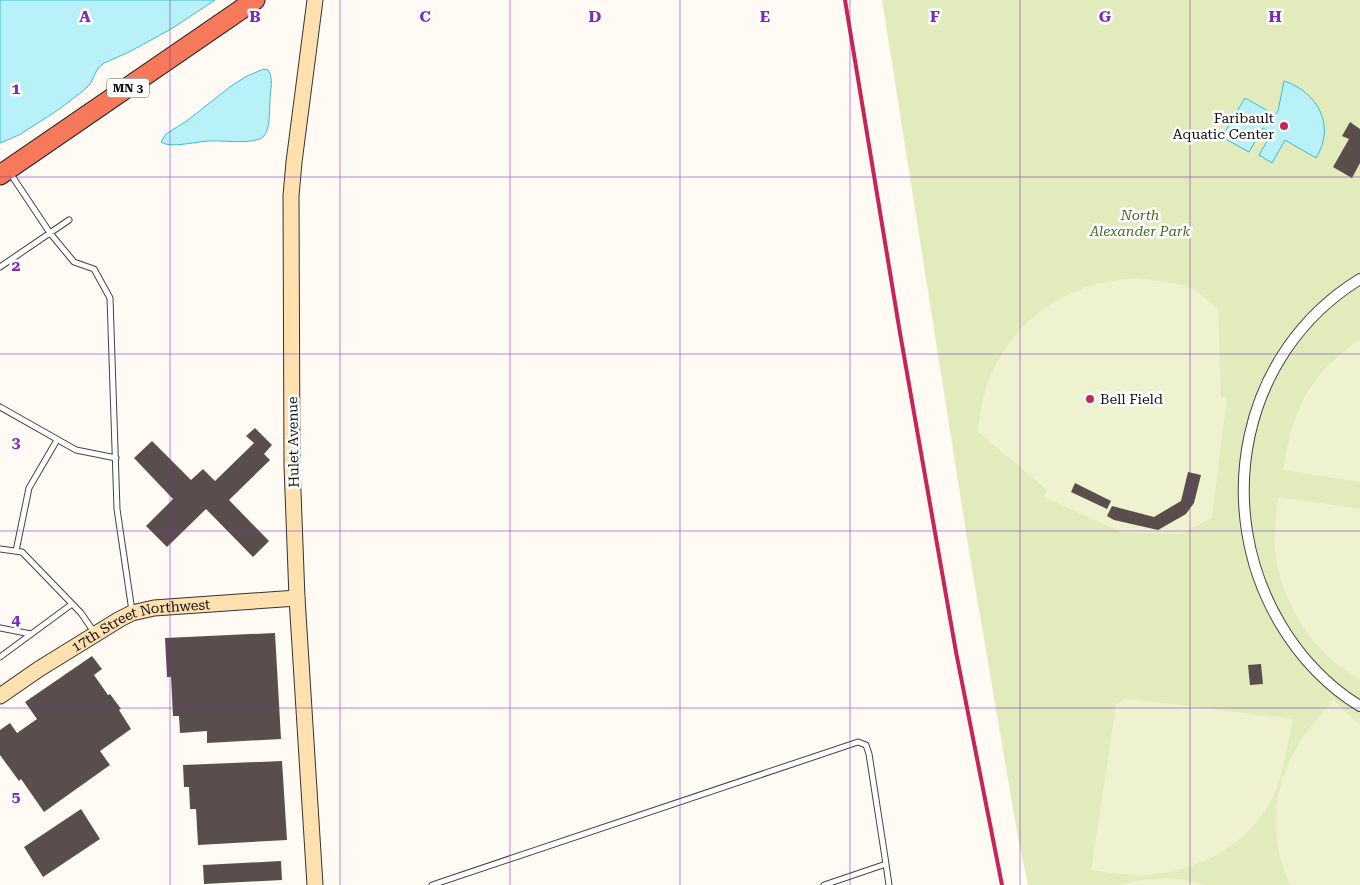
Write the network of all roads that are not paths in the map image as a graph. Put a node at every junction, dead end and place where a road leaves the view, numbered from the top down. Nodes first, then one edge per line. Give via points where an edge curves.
1 (255, 0) edge
2 (315, 0) edge
3 (4, 173) edge
4 (69, 220) dead end
5 (50, 234) junction
6 (0, 267) edge
7 (1360, 279) edge
8 (0, 407) edge
9 (57, 440) junction
10 (116, 458) junction
11 (0, 549) edge
12 (16, 551) junction
13 (297, 598) junction
14 (72, 604) junction
15 (132, 613) junction
16 (0, 628) edge
17 (31, 634) junction
18 (96, 634) junction
19 (0, 657) edge
20 (0, 696) edge
21 (1360, 706) edge
22 (886, 864) junction
23 (315, 885) edge
24 (432, 885) edge
25 (824, 885) edge
26 (889, 885) edge

1 - 3 highway, MN 3
2 - 13 street, Hulet Avenue via 291,196 292,465
3 - 5 lane
4 - 5 lane
5 - 6 lane
5 - 10 lane via 74,262 94,268 110,298
7 - 21 street via 1314,316 1271,374 1250,433 1243,480 1247,536 1268,602 1307,661
8 - 9 lane
9 - 10 lane via 76,450
9 - 12 lane via 29,488
10 - 15 lane via 117,509
11 - 12 lane
12 - 14 lane via 22,552
13 - 15 street, 17th Street Northwest via 154,608
13 - 23 street, Hulet Avenue
14 - 17 lane
14 - 18 lane
15 - 18 street, 17th Street Northwest
16 - 17 lane
17 - 19 lane
18 - 20 street, 17th Street Northwest
22 - 24 lane via 869,754 866,745 858,742
22 - 25 lane
22 - 26 lane

